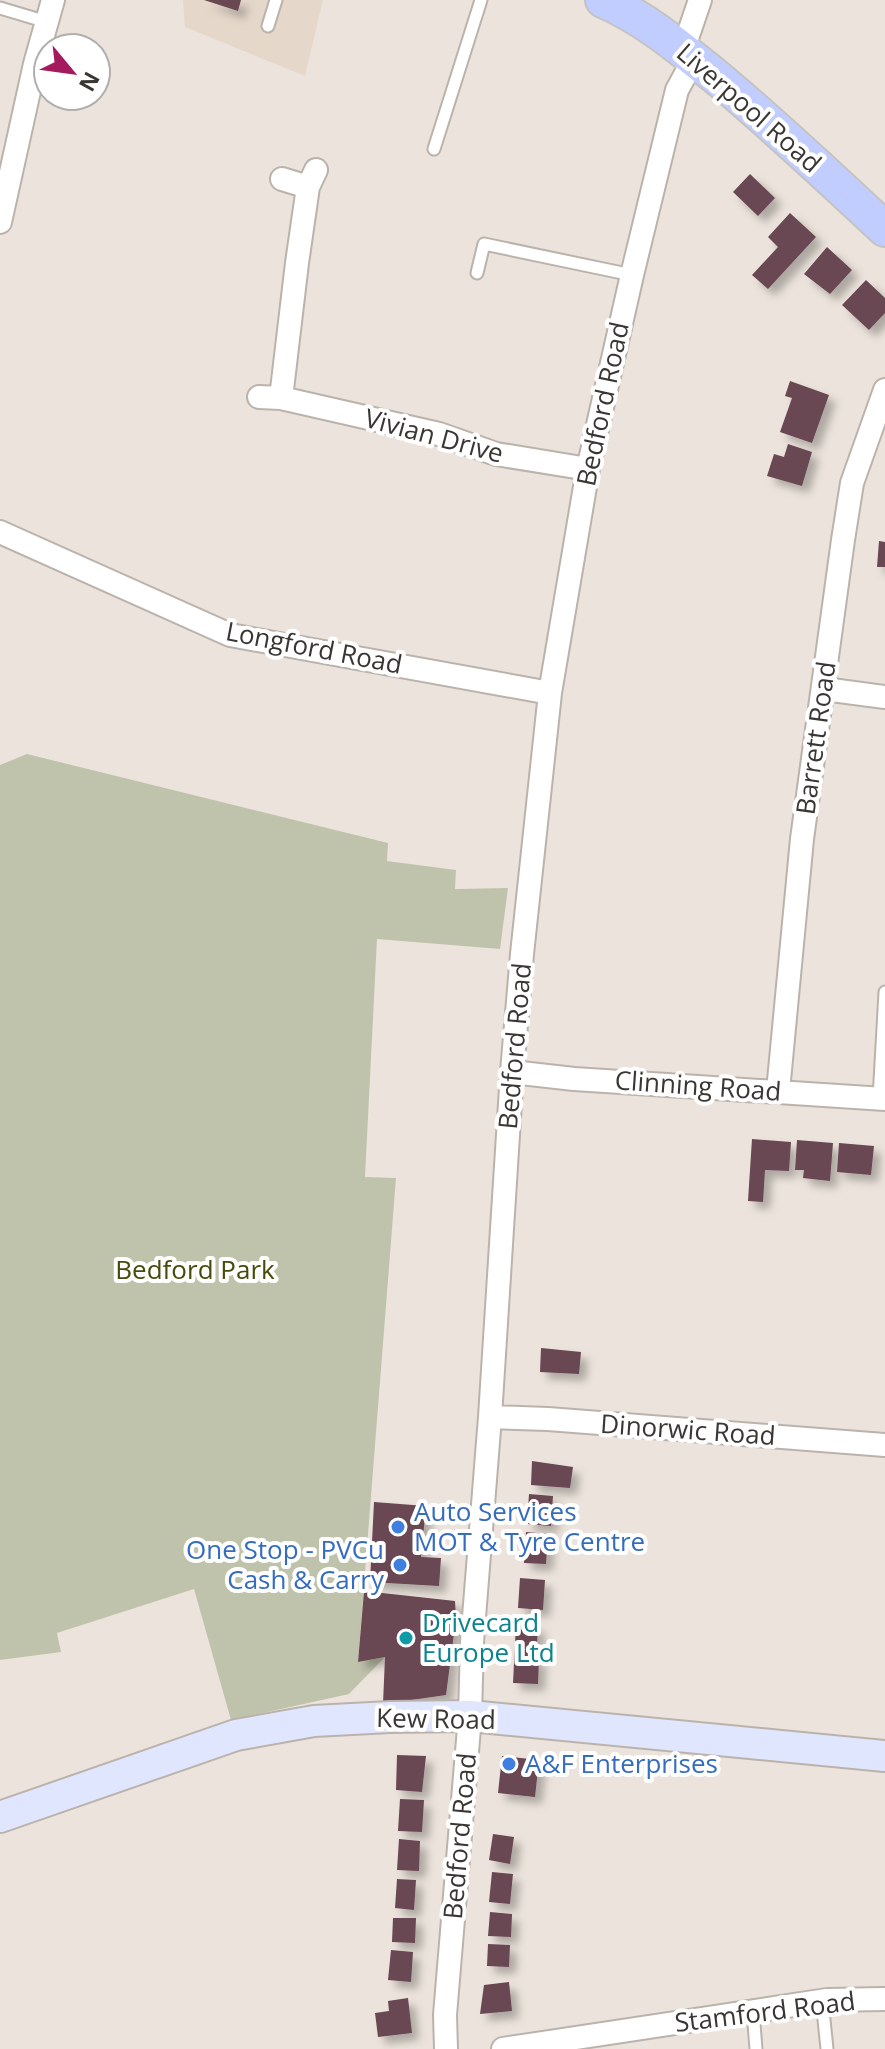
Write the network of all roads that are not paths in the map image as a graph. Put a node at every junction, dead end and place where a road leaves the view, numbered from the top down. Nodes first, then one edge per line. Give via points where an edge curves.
1 (276, 0) edge
2 (481, 0) edge
3 (603, 0) edge
4 (700, 0) edge
5 (0, 8) edge
6 (50, 11) edge
7 (268, 26) dead end
8 (688, 54) junction
9 (434, 149) dead end
10 (282, 179) dead end
11 (0, 222) edge
12 (885, 229) edge
13 (477, 273) dead end
14 (632, 275) junction
15 (885, 390) edge
16 (588, 469) junction
17 (0, 532) edge
18 (824, 689) junction
19 (550, 693) junction
20 (885, 697) edge
21 (885, 992) edge
22 (512, 1072) junction
23 (778, 1091) junction
24 (882, 1099) edge
25 (490, 1417) junction
26 (885, 1445) edge
27 (470, 1716) junction
28 (885, 1756) edge
29 (0, 1817) edge
30 (885, 1999) edge
31 (822, 2000) junction
32 (753, 2011) junction
33 (446, 2049) edge
34 (503, 2049) edge
35 (756, 2049) edge
36 (827, 2049) edge

1 - 7 lane
2 - 9 lane
3 - 8 main road, Liverpool Road
4 - 8 street, Bedford Road
5 - 6 lane
6 - 11 street
8 - 12 main road, Liverpool Road
8 - 14 street, Bedford Road
10 - 16 street, Vivian Drive via 312,179 270,398 439,434 496,454
13 - 14 lane via 484,244
14 - 16 street, Bedford Road
15 - 18 street, Barrett Road via 852,483
16 - 19 street, Bedford Road
17 - 19 street, Longford Road via 230,635
18 - 20 street
18 - 23 street, Barrett Road via 802,839
19 - 22 street, Bedford Road
21 - 24 lane
22 - 23 street, Clinning Road
22 - 25 street, Bedford Road
23 - 24 street, Clinning Road
25 - 26 street, Dinorwic Road
25 - 27 street, Bedford Road
27 - 28 main road, Kew Road
27 - 29 main road, Kew Road via 314,1721 236,1735
27 - 33 street, Bedford Road
30 - 31 street, Stamford Road
31 - 32 street, Stamford Road
31 - 36 lane
32 - 34 street, Stamford Road
32 - 35 lane

